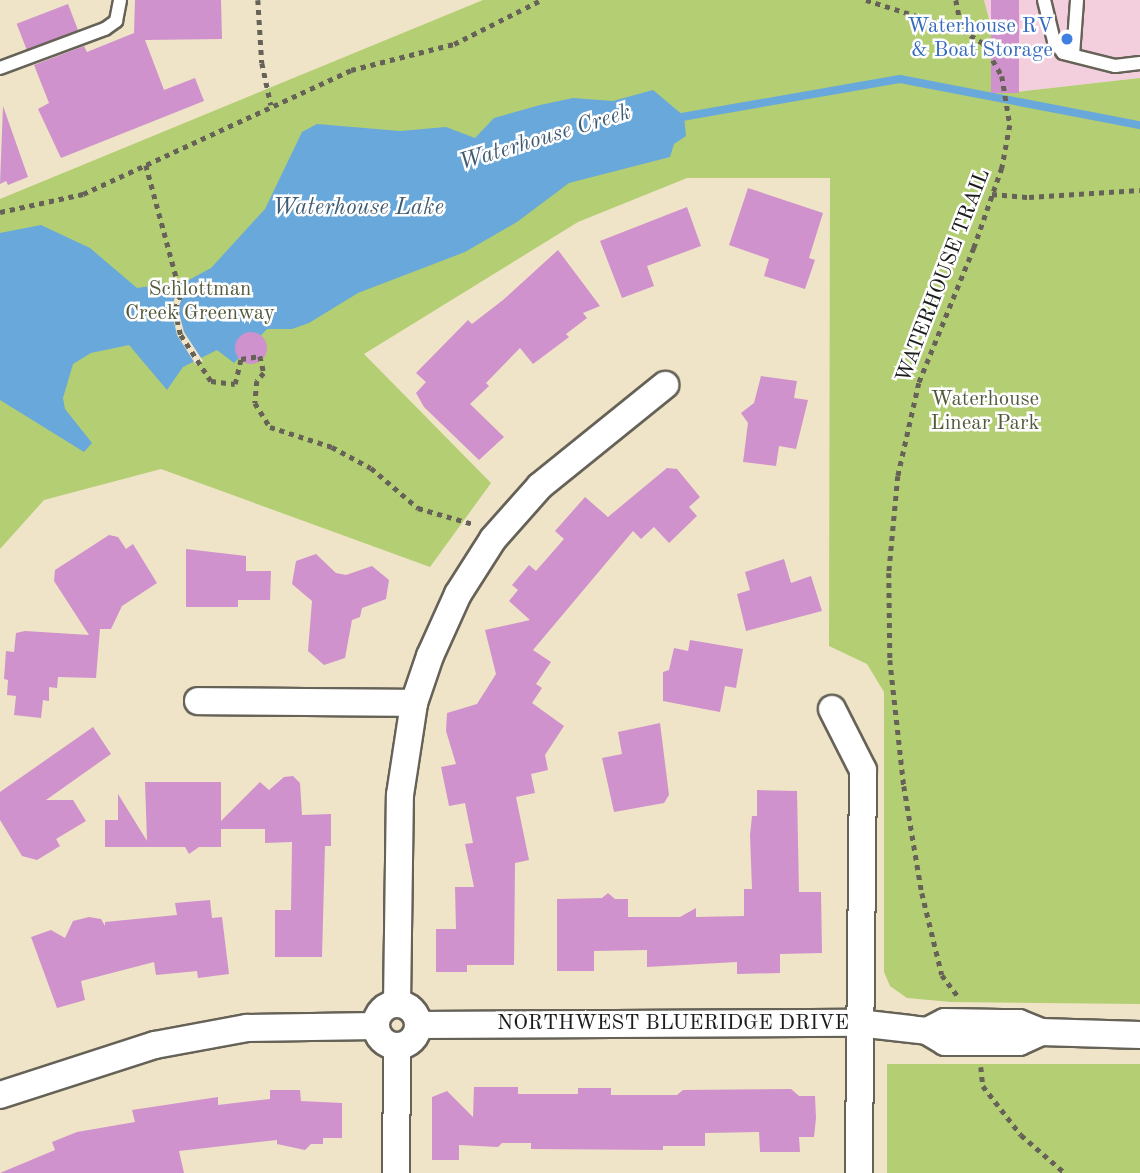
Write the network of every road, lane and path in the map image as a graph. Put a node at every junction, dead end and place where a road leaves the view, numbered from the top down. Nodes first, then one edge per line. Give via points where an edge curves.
1 (120, 0) edge
2 (258, 0) edge
3 (541, 0) edge
4 (866, 0) edge
5 (956, 0) edge
6 (1044, 0) edge
7 (1077, 0) edge
8 (962, 30) junction
9 (1073, 55) junction
10 (1140, 64) edge
11 (0, 68) edge
12 (271, 105) junction
13 (146, 165) junction
14 (1140, 190) edge
15 (992, 194) junction
16 (0, 212) edge
17 (665, 385) dead end
18 (493, 539) junction
19 (198, 701) dead end
20 (414, 703) junction
21 (832, 709) dead end
22 (966, 998) dead end
23 (397, 1004) junction
24 (858, 1023) junction
25 (418, 1025) junction
26 (376, 1026) junction
27 (1140, 1035) edge
28 (397, 1046) junction
29 (981, 1057) dead end
30 (0, 1095) edge
31 (396, 1173) edge
32 (859, 1173) edge
33 (1065, 1173) edge

1 - 11 lane via 116,21 105,29
2 - 12 path via 262,63
3 - 12 path via 454,44 351,70
4 - 8 path
5 - 8 path
6 - 9 lane via 1054,41 1063,53
7 - 9 lane
8 - 15 path, WATERHOUSE TRAIL via 983,43 1002,76 1009,100
9 - 10 lane via 1115,66
12 - 13 path via 234,127
13 - 16 path via 83,194
13 - 18 path via 181,295 175,310 181,335 214,382 235,384 237,366 255,354 264,363 255,403 270,427 332,447 371,468 418,508 472,523
14 - 15 path via 1029,197
15 - 22 path, WATERHOUSE TRAIL via 919,383 898,476 890,573 890,660 922,894 942,975 950,991
17 - 18 street via 549,478
18 - 20 street via 458,594
19 - 20 street
20 - 23 street via 400,795
21 - 24 street via 863,770
23 - 25 street via 412,1010
23 - 26 street via 381,1012
24 - 25 street, NORTHWEST BLUERIDGE DRIVE
24 - 27 street, NORTHWEST BLUERIDGE DRIVE via 927,1031 945,1042 1019,1042 1041,1032
24 - 32 street
25 - 28 street via 411,1041
26 - 28 street via 381,1038
26 - 30 street via 247,1028 155,1045
28 - 31 street
29 - 33 path via 983,1086 1021,1135

